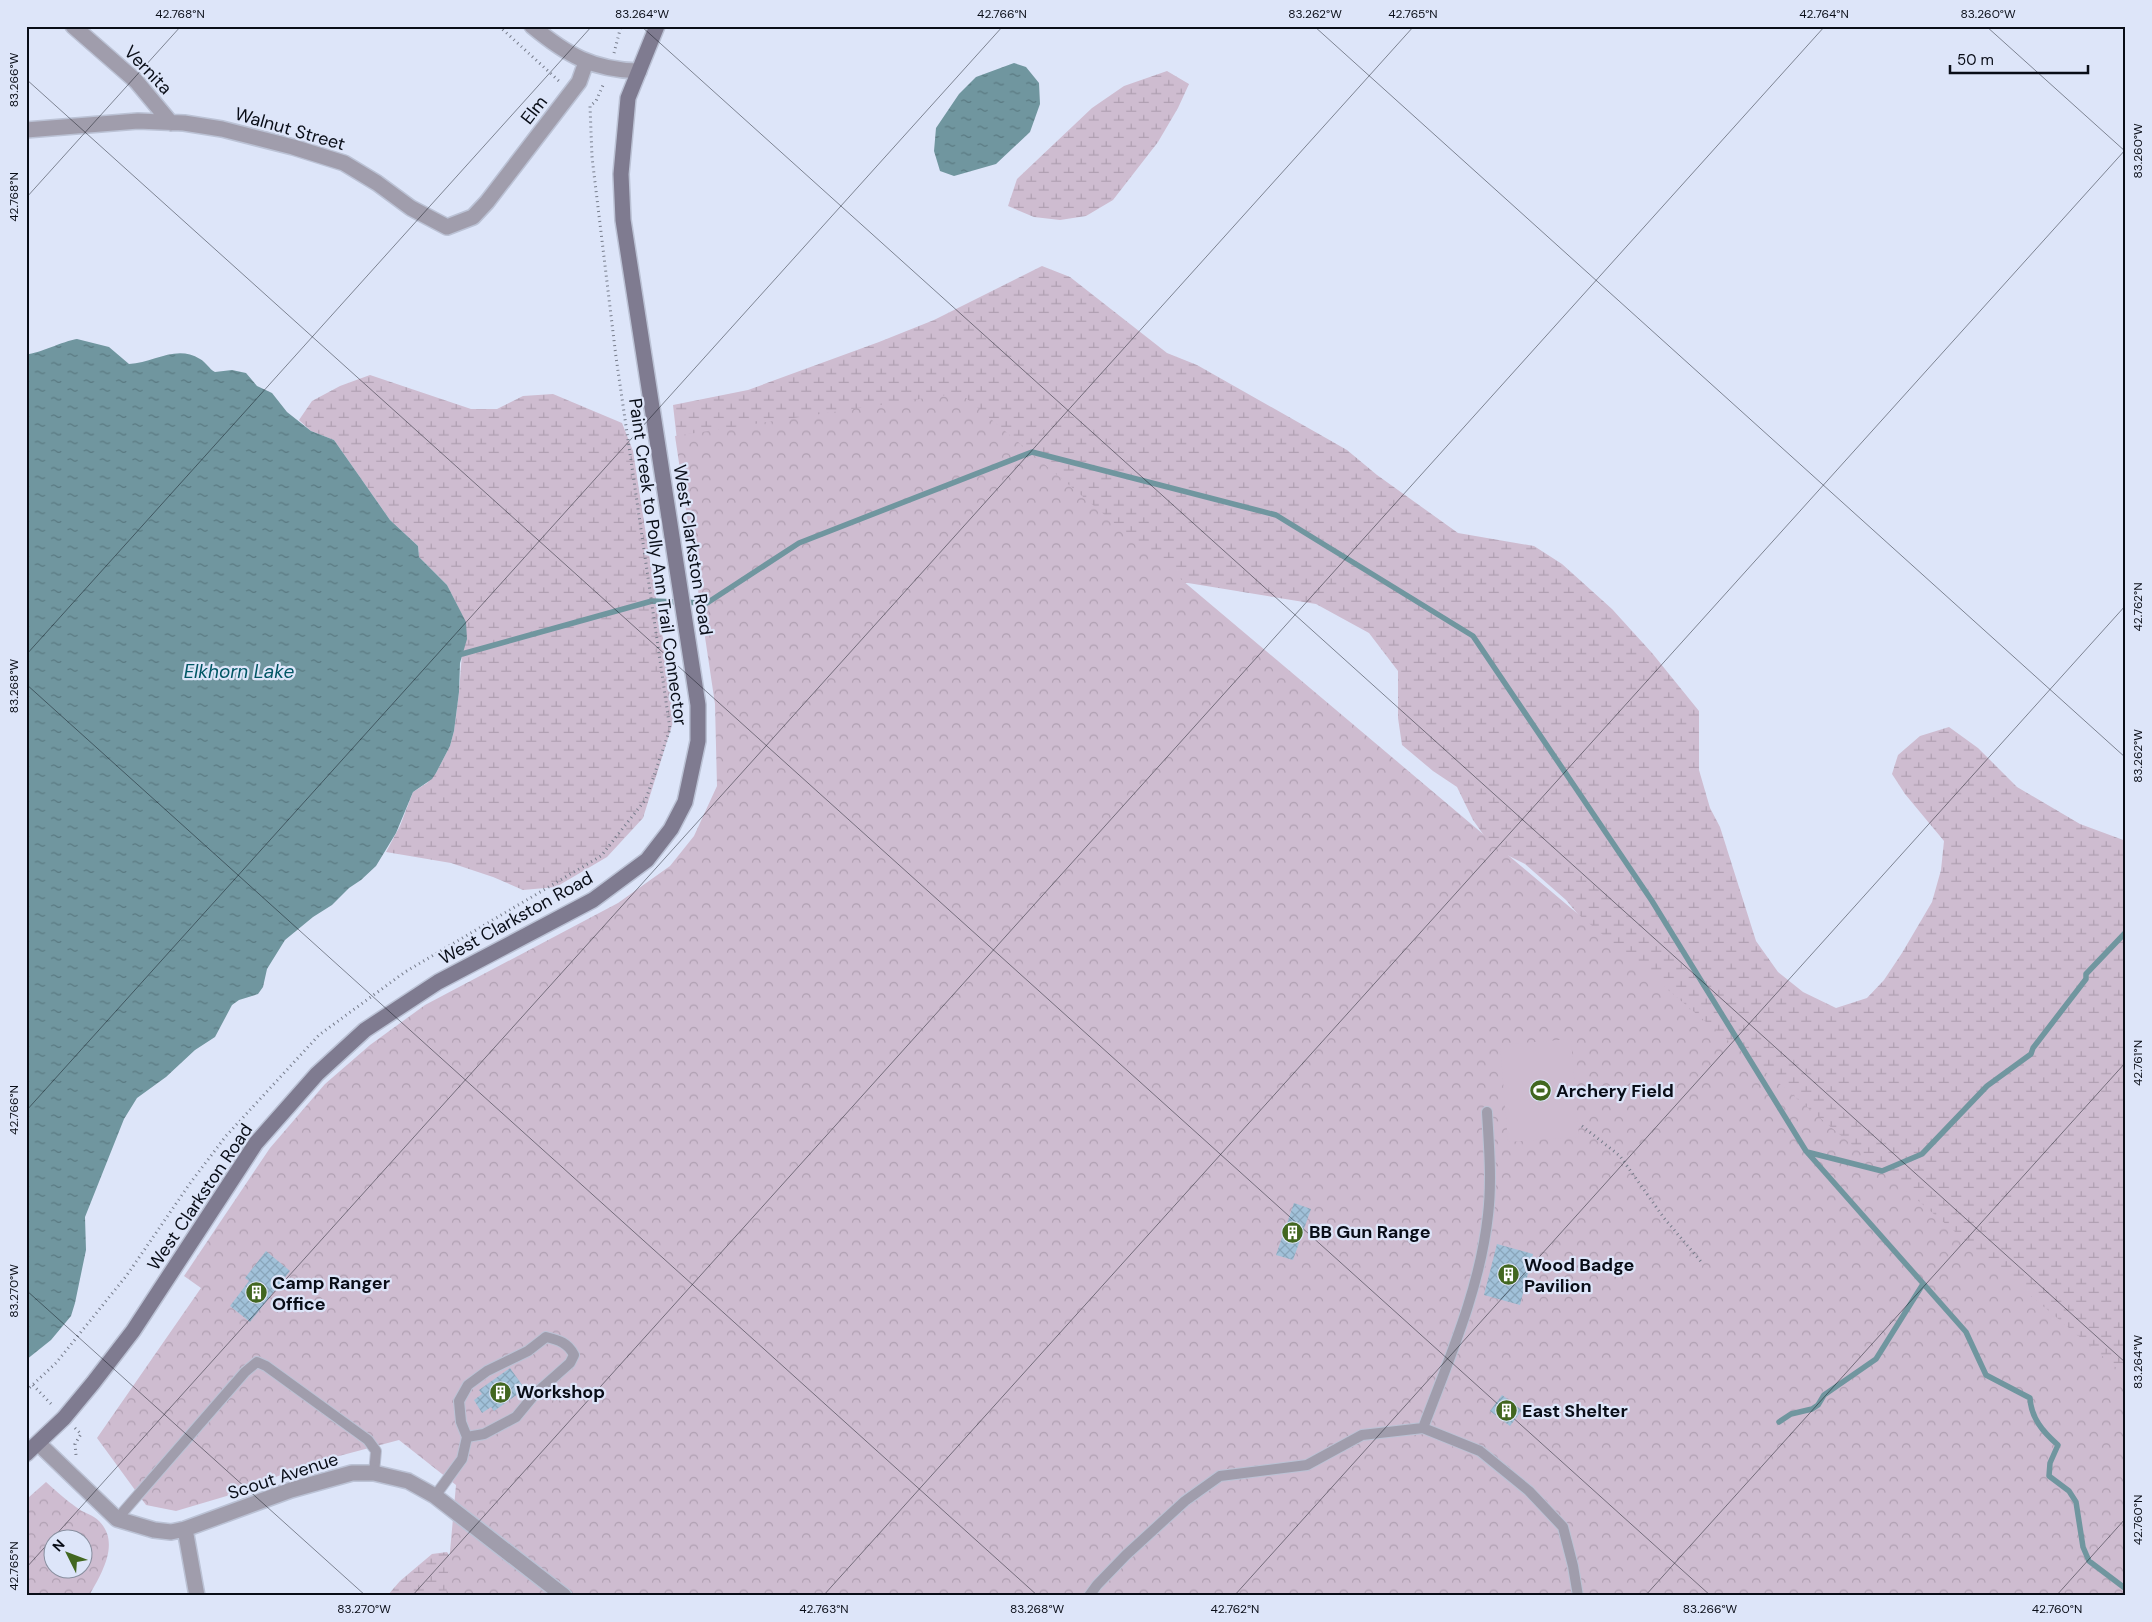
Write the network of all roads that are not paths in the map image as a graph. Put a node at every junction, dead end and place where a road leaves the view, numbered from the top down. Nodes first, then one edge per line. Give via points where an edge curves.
1 (73, 26) edge
2 (532, 26) edge
3 (657, 26) edge
4 (586, 62) junction
5 (639, 70) junction
6 (171, 123) junction
7 (26, 130) edge
8 (506, 177) joint
9 (1488, 1112) dead end
10 (1422, 1428) junction
11 (467, 1437) junction
12 (39, 1444) junction
13 (26, 1454) edge
14 (374, 1473) junction
15 (435, 1496) junction
16 (116, 1519) junction
17 (185, 1529) junction
18 (197, 1596) edge
19 (564, 1596) edge
20 (1089, 1596) edge
21 (1578, 1596) edge

1 - 6 street, Vernita via 136,81
2 - 4 street via 553,44
3 - 5 main road, West Clarkston Road
4 - 5 street via 616,70
4 - 8 street, Elm via 579,82
5 - 12 main road, West Clarkston Road via 627,107 621,174 623,220 698,705 698,741 685,802 671,829 647,860 592,900 430,987 365,1030 316,1074 256,1144 133,1331 64,1418
6 - 7 street, Walnut Street via 138,121
6 - 8 street, Walnut Street via 222,129 344,163 411,208 447,227 473,217
9 - 10 lane via 1488,1214 1479,1270
10 - 20 lane via 1362,1435 1308,1465 1220,1476 1185,1501 1120,1561
10 - 21 lane via 1480,1451 1529,1492 1563,1527
11 - 11 lane via 460,1422 460,1401 468,1385 546,1337 569,1346 574,1355 570,1363 535,1394 516,1417 484,1434
11 - 15 lane via 462,1458
12 - 13 main road, West Clarkston Road
12 - 16 street, Scout Avenue
14 - 15 street, Scout Avenue via 408,1481
14 - 16 lane via 376,1451 368,1440 257,1362
14 - 17 street, Scout Avenue via 352,1473 291,1490
15 - 19 street, Scout Avenue
16 - 17 street, Scout Avenue via 154,1530 171,1532
17 - 18 street

